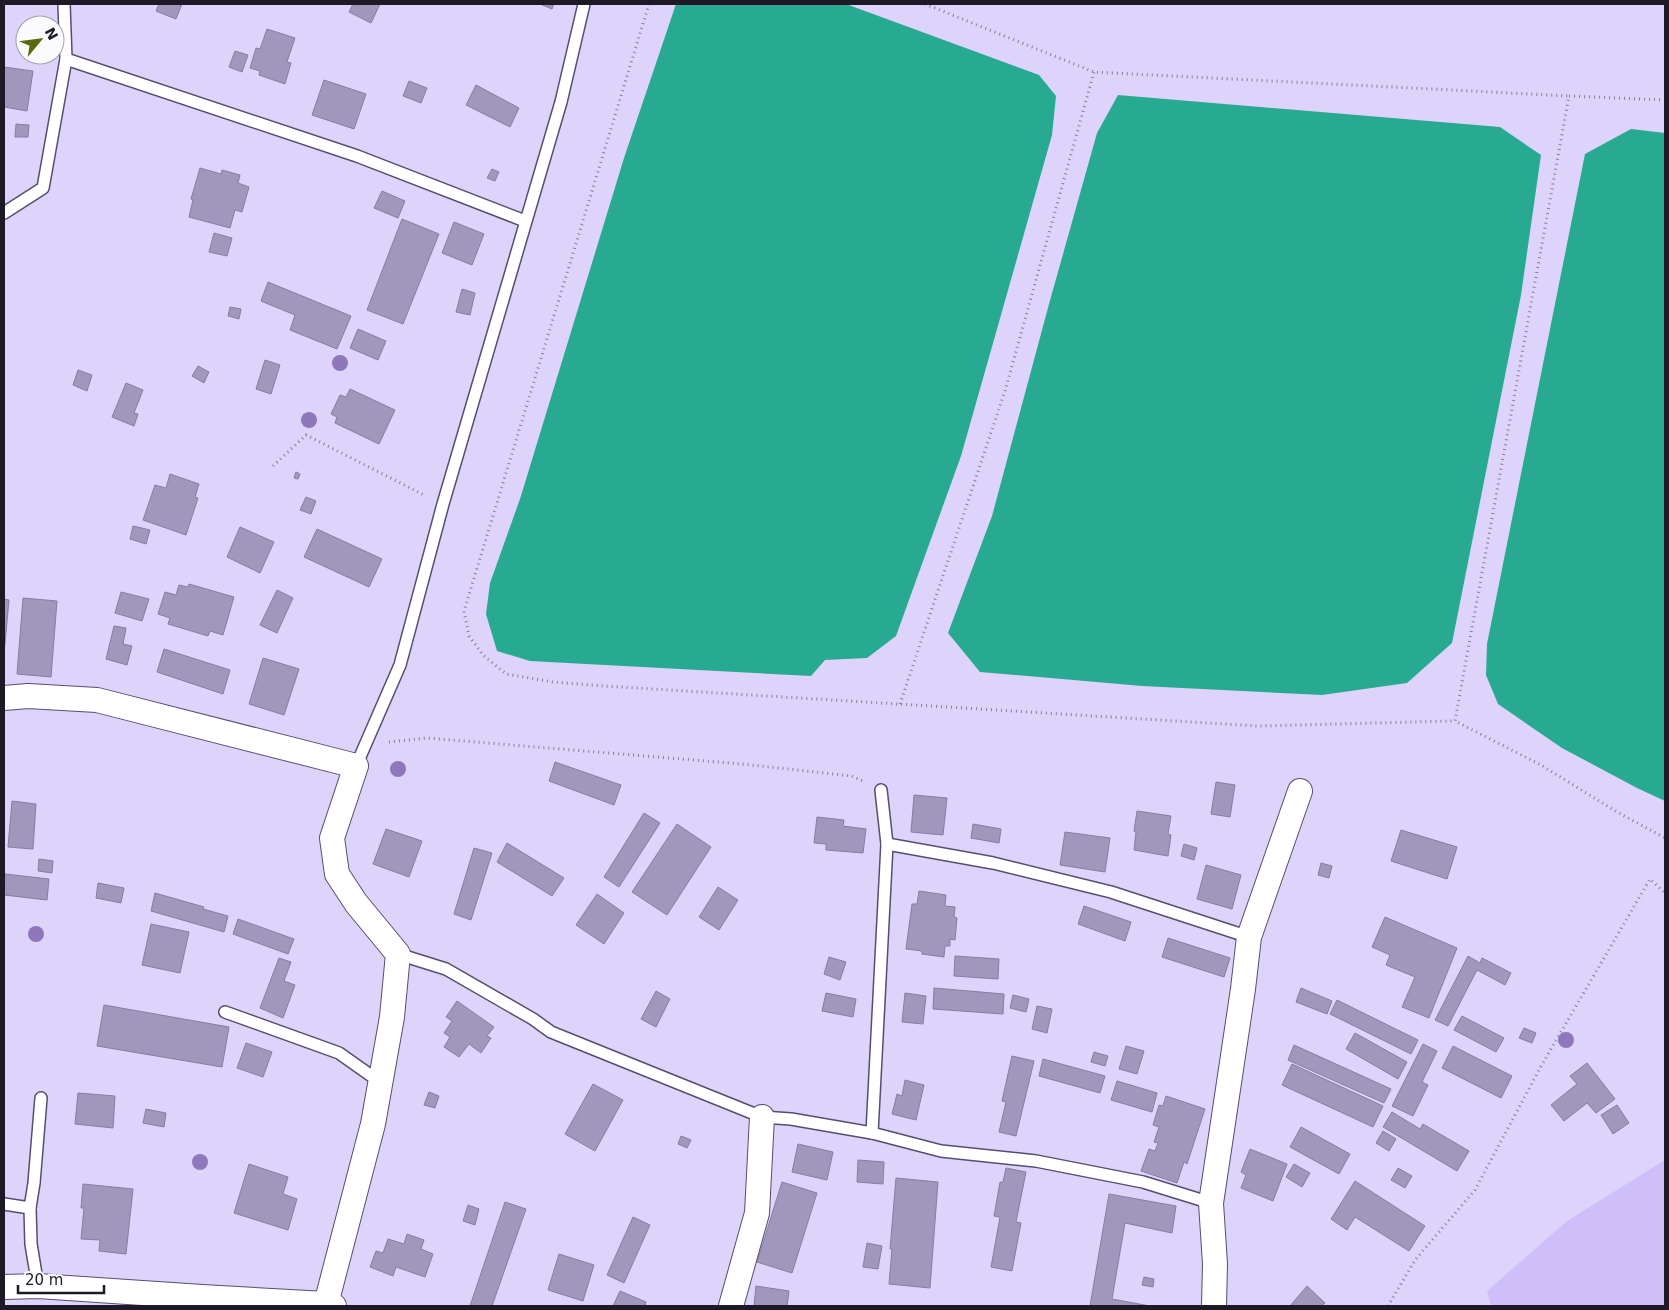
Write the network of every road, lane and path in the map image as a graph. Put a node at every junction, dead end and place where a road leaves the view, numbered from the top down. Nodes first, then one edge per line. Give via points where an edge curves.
1 (64, 4) edge
2 (584, 4) edge
3 (648, 4) edge
4 (925, 4) edge
5 (66, 59) junction
6 (1094, 72) junction
7 (1569, 96) junction
8 (1665, 100) edge
9 (4, 213) edge
10 (525, 221) junction
11 (273, 466) dead end
12 (443, 504) junction
13 (4, 698) edge
14 (900, 704) junction
15 (1455, 721) junction
16 (359, 758) junction
17 (882, 790) joint
18 (1300, 791) dead end
19 (1665, 838) edge
20 (888, 844) junction
21 (1665, 893) edge
22 (1250, 937) junction
23 (398, 954) junction
24 (225, 1012) dead end
25 (380, 1082) junction
26 (41, 1098) dead end
27 (762, 1117) junction
28 (872, 1133) junction
29 (1211, 1203) junction
30 (4, 1204) edge
31 (30, 1208) junction
32 (38, 1286) junction
33 (4, 1287) edge
34 (330, 1305) edge
35 (731, 1306) edge
36 (1214, 1306) edge
37 (1388, 1306) edge

1 - 5 lane
2 - 10 lane via 562,102
3 - 14 path via 464,611 469,636 483,655 506,674 553,682
4 - 6 path
5 - 9 lane via 43,188
5 - 10 lane via 357,156
6 - 7 path
6 - 14 path via 1005,391
7 - 8 path
7 - 15 path
10 - 12 lane
11 - 12 path via 306,435
12 - 16 lane via 400,665
13 - 16 street via 28,696 97,700
14 - 15 path via 1258,726
15 - 19 path via 1541,766
16 - 17 path via 390,742 437,738 852,776
16 - 23 street via 332,838 337,874
17 - 20 lane
18 - 22 street
20 - 22 lane via 993,863 1111,892
20 - 28 lane
21 - 37 path via 1650,878 1540,1068 1475,1190 1415,1260
22 - 29 street
23 - 25 street via 392,1017
23 - 27 lane via 446,969 551,1032
24 - 25 lane via 339,1053
25 - 34 street
26 - 31 lane
27 - 28 lane
27 - 35 street via 757,1212
28 - 29 lane via 941,1151 1036,1161 1133,1180
29 - 36 street
30 - 31 lane
31 - 32 lane via 31,1244
32 - 33 street
32 - 34 street

